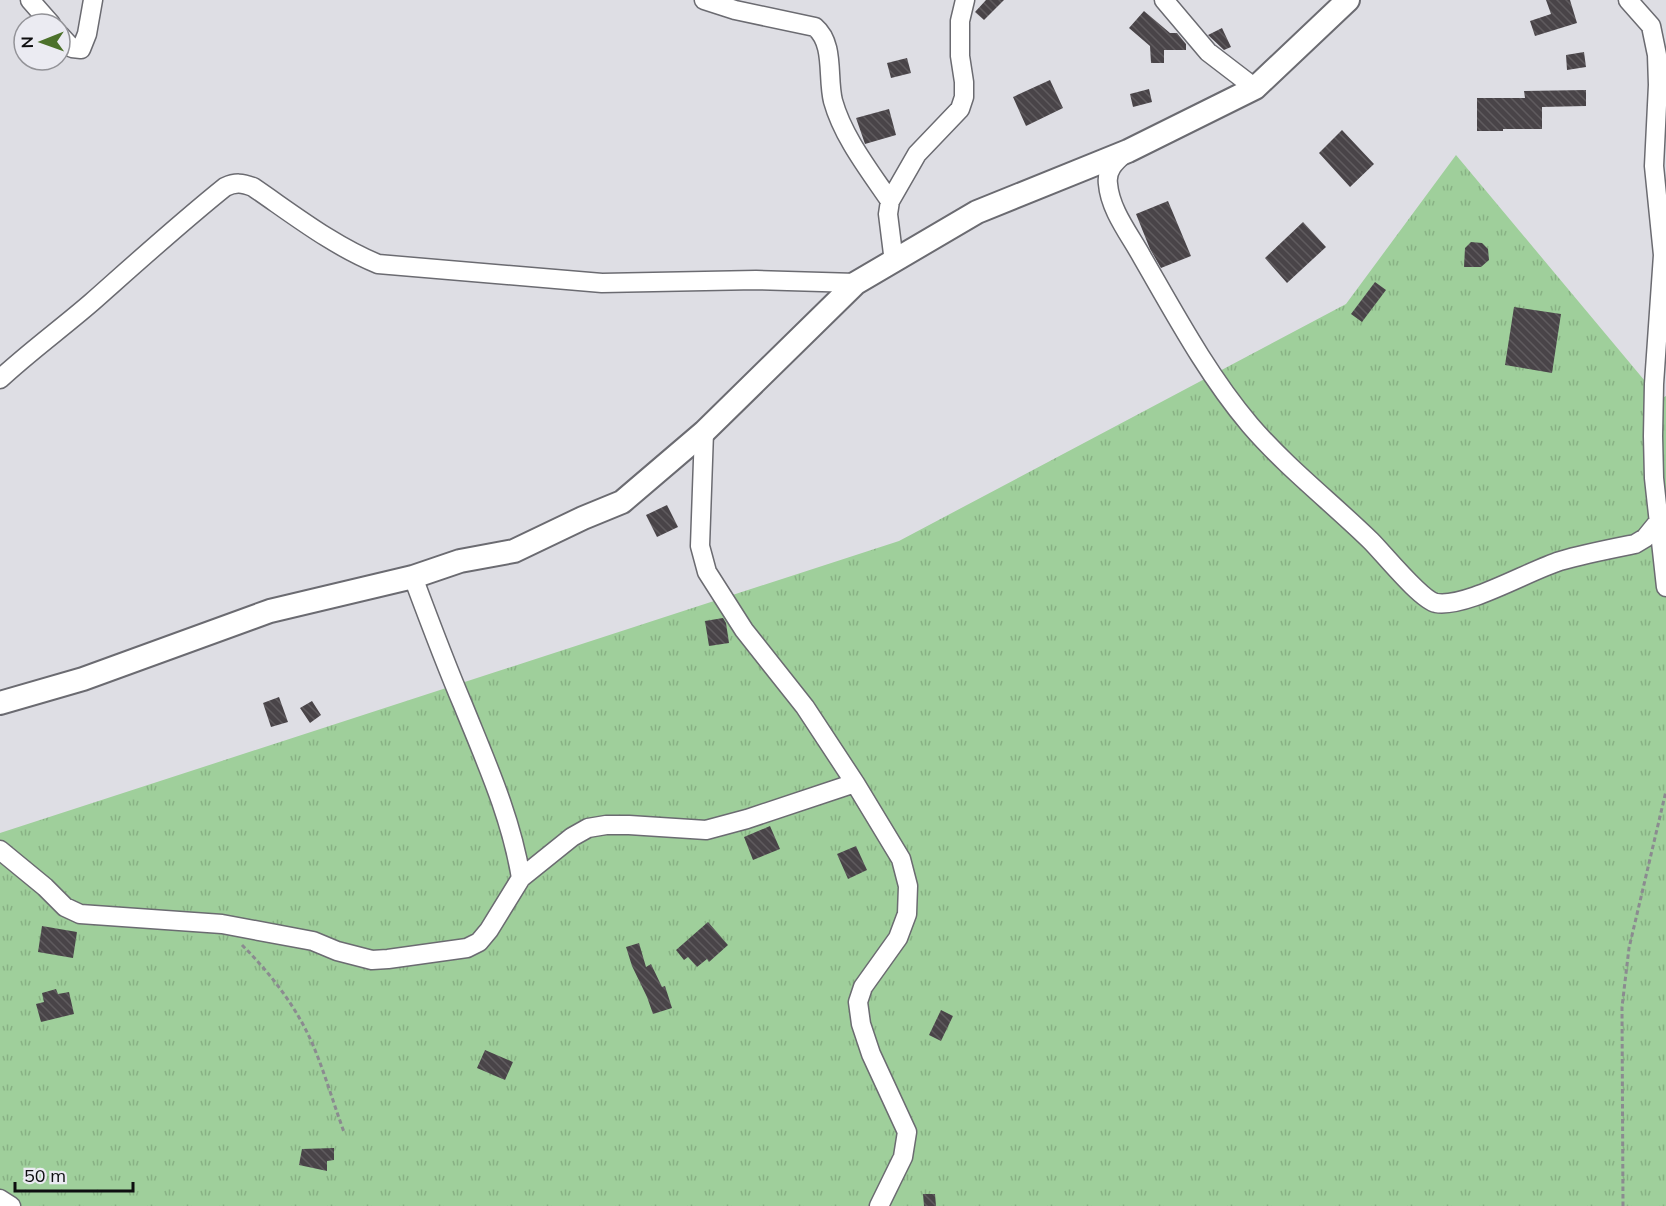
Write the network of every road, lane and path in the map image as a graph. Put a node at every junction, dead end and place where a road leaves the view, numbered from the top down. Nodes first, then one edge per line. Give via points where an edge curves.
1 (30, 0) edge
2 (93, 0) edge
3 (704, 0) edge
4 (965, 0) edge
5 (1164, 0) edge
6 (1348, 0) edge
7 (1628, 0) edge
8 (40, 12) edge
9 (72, 48) edge
10 (1255, 88) junction
11 (1128, 151) junction
12 (890, 201) junction
13 (894, 262) junction
14 (856, 283) junction
15 (0, 379) edge
16 (704, 432) junction
17 (1658, 522) junction
18 (413, 577) junction
19 (1666, 587) edge
20 (0, 702) edge
21 (855, 783) junction
22 (1666, 791) edge
23 (0, 850) edge
24 (521, 878) junction
25 (222, 924) junction
26 (344, 1132) dead end
27 (0, 1199) edge
28 (11, 1206) edge
29 (879, 1206) edge
30 (1623, 1206) edge

1 - 8 street
2 - 9 street via 81,49
3 - 12 street via 815,27 823,33 840,122
4 - 12 street via 960,21 964,97 960,109 917,154
5 - 10 street via 1208,52
6 - 10 street
7 - 17 street via 1651,26 1658,55 1654,166 1663,255 1653,436
10 - 11 street
11 - 13 street via 977,212
11 - 17 street via 1112,165 1107,181 1110,197 1206,364 1250,424 1424,596 1434,603 1464,599 1559,561 1635,544
12 - 13 street
13 - 14 street
14 - 15 street via 602,282 378,264 311,228 253,187 233,183
14 - 16 street
16 - 18 street via 622,502 514,551 460,561
16 - 21 street via 700,546 706,572
17 - 19 street
18 - 20 street via 270,611 83,679
18 - 24 street via 499,792
21 - 24 street via 706,830 629,825 588,828
21 - 29 street via 901,859 908,886 907,914 898,938 863,987 858,1002 871,1054 907,1132 903,1157
22 - 30 path via 1629,948 1622,1007
23 - 25 street via 64,907 80,914
24 - 25 street via 489,930 467,948 372,960 313,941
25 - 26 path via 262,965 292,1006 315,1049
27 - 28 street

